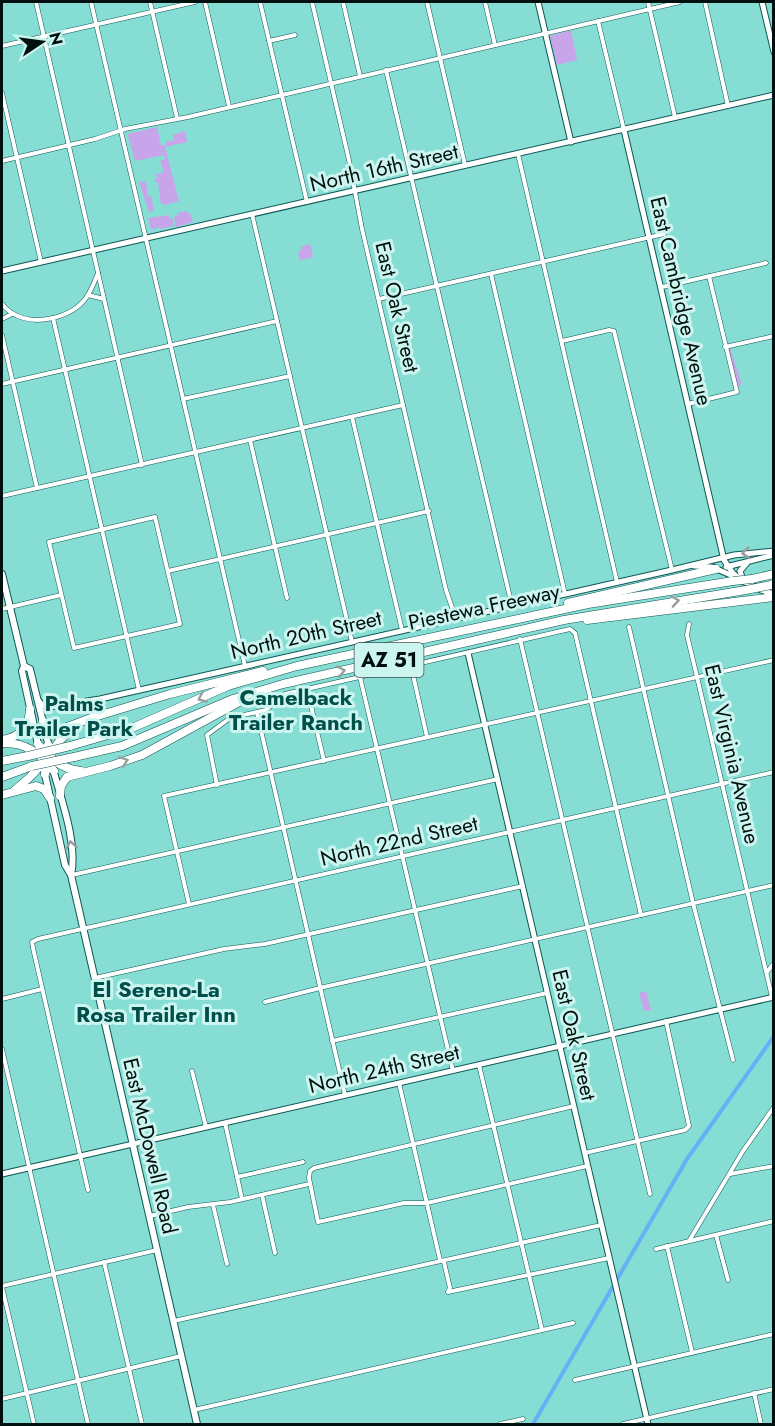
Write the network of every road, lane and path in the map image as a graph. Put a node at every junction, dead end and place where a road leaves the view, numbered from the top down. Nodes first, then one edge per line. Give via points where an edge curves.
1 (36, 2) edge
2 (91, 2) edge
3 (150, 2) edge
4 (195, 2) edge
5 (205, 2) edge
6 (260, 2) edge
7 (312, 2) edge
8 (342, 2) edge
9 (426, 2) edge
10 (484, 2) edge
11 (538, 2) edge
12 (648, 2) edge
13 (680, 2) edge
14 (705, 2) edge
15 (762, 2) edge
16 (650, 9) junction
17 (152, 11) junction
18 (598, 21) junction
19 (96, 24) junction
20 (545, 33) junction
21 (295, 35) dead end
22 (44, 36) junction
23 (269, 41) junction
24 (495, 45) junction
25 (2, 46) edge
26 (774, 52) edge
27 (440, 58) junction
28 (386, 70) junction
29 (360, 76) junction
30 (330, 83) junction
31 (2, 93) edge
32 (282, 94) junction
33 (774, 96) edge
34 (229, 106) junction
35 (728, 106) junction
36 (675, 117) junction
37 (177, 118) junction
38 (624, 130) junction
39 (121, 131) junction
40 (572, 142) junction
41 (69, 146) junction
42 (518, 154) junction
43 (17, 157) junction
44 (2, 160) edge
45 (465, 166) junction
46 (411, 179) junction
47 (354, 191) junction
48 (307, 202) junction
49 (252, 214) junction
50 (664, 234) dead end
51 (650, 237) junction
52 (146, 238) junction
53 (94, 251) junction
54 (41, 262) junction
55 (544, 262) junction
56 (766, 263) dead end
57 (2, 271) edge
58 (98, 272) junction
59 (491, 274) junction
60 (709, 276) junction
61 (437, 286) junction
62 (662, 287) junction
63 (88, 295) junction
64 (104, 298) junction
65 (379, 299) junction
66 (2, 304) edge
67 (13, 314) junction
68 (2, 318) edge
69 (53, 318) junction
70 (277, 321) junction
71 (2, 335) edge
72 (774, 336) edge
73 (562, 341) junction
74 (171, 345) junction
75 (725, 346) junction
76 (118, 358) junction
77 (65, 370) junction
78 (290, 376) junction
79 (12, 382) junction
80 (2, 384) edge
81 (183, 399) junction
82 (688, 404) junction
83 (403, 405) junction
84 (352, 417) junction
85 (302, 428) junction
86 (250, 440) junction
87 (195, 453) junction
88 (142, 465) junction
89 (90, 476) junction
90 (37, 488) junction
91 (2, 496) edge
92 (429, 511) junction
93 (377, 523) junction
94 (102, 530) junction
95 (327, 535) junction
96 (274, 547) junction
97 (774, 553) edge
98 (724, 557) junction
99 (220, 559) junction
100 (750, 561) junction
101 (689, 566) junction
102 (728, 566) junction
103 (716, 569) junction
104 (672, 570) junction
105 (168, 571) junction
106 (2, 574) edge
107 (774, 574) edge
108 (617, 582) junction
109 (747, 583) junction
110 (773, 590) edge
111 (565, 594) junction
112 (61, 595) junction
113 (286, 598) dead end
114 (512, 606) junction
115 (9, 607) junction
116 (2, 609) edge
117 (456, 619) junction
118 (512, 619) junction
119 (689, 624) dead end
120 (629, 627) dead end
121 (402, 630) junction
122 (515, 632) junction
123 (127, 636) junction
124 (520, 639) junction
125 (352, 642) junction
126 (468, 653) junction
127 (774, 660) edge
128 (24, 666) junction
129 (245, 666) junction
130 (297, 666) junction
131 (411, 666) junction
132 (360, 677) junction
133 (697, 677) junction
134 (264, 689) junction
135 (307, 689) junction
136 (643, 689) junction
137 (140, 690) junction
138 (38, 700) junction
139 (590, 701) junction
140 (30, 709) junction
141 (257, 713) junction
142 (537, 713) junction
143 (103, 715) junction
144 (43, 721) junction
145 (484, 725) junction
146 (428, 737) junction
147 (2, 742) edge
148 (38, 744) joint
149 (377, 749) junction
150 (2, 756) edge
151 (28, 756) junction
152 (47, 757) junction
153 (2, 761) edge
154 (324, 761) junction
155 (32, 766) junction
156 (89, 770) junction
157 (2, 771) edge
158 (54, 771) joint
159 (774, 772) edge
160 (270, 773) junction
161 (45, 774) joint
162 (2, 777) edge
163 (498, 778) junction
164 (722, 784) junction
165 (217, 785) junction
166 (14, 790) junction
167 (2, 795) edge
168 (60, 795) junction
169 (668, 796) junction
170 (50, 798) junction
171 (390, 802) junction
172 (615, 808) junction
173 (562, 820) junction
174 (283, 827) junction
175 (511, 832) junction
176 (177, 850) junction
177 (402, 856) junction
178 (71, 875) junction
179 (295, 880) junction
180 (523, 885) junction
181 (774, 885) edge
182 (747, 891) junction
183 (693, 903) junction
184 (189, 904) junction
185 (415, 910) junction
186 (640, 915) junction
187 (587, 927) junction
188 (83, 928) junction
189 (308, 933) junction
190 (536, 939) junction
191 (427, 963) junction
192 (774, 963) edge
193 (766, 972) junction
194 (95, 979) junction
195 (320, 988) junction
196 (42, 989) junction
197 (547, 993) junction
198 (773, 997) edge
199 (2, 999) edge
200 (265, 1002) dead end
201 (719, 1010) junction
202 (440, 1017) junction
203 (666, 1021) junction
204 (612, 1034) junction
205 (332, 1041) junction
206 (560, 1046) junction
207 (2, 1049) edge
208 (732, 1060) dead end
209 (479, 1065) junction
210 (192, 1071) dead end
211 (453, 1071) junction
212 (399, 1083) junction
213 (345, 1095) junction
214 (574, 1106) junction
215 (774, 1107) edge
216 (225, 1123) junction
217 (493, 1124) junction
218 (206, 1128) junction
219 (638, 1141) junction
220 (412, 1143) junction
221 (134, 1145) junction
222 (584, 1153) junction
223 (80, 1156) junction
224 (303, 1162) dead end
225 (587, 1166) junction
226 (774, 1166) edge
227 (28, 1168) junction
228 (2, 1174) edge
229 (729, 1174) junction
230 (237, 1177) junction
231 (309, 1184) junction
232 (507, 1184) junction
233 (88, 1190) dead end
234 (650, 1194) dead end
235 (262, 1195) junction
236 (242, 1199) junction
237 (427, 1203) junction
238 (213, 1205) junction
239 (150, 1216) junction
240 (774, 1221) edge
241 (601, 1225) junction
242 (716, 1235) junction
243 (689, 1241) junction
244 (521, 1244) junction
245 (667, 1246) junction
246 (656, 1249) dead end
247 (157, 1250) junction
248 (275, 1253) dead end
249 (609, 1258) junction
250 (440, 1260) junction
251 (104, 1262) junction
252 (227, 1264) dead end
253 (53, 1274) junction
254 (529, 1275) junction
255 (728, 1280) dead end
256 (2, 1287) edge
257 (173, 1321) junction
258 (573, 1323) dead end
259 (542, 1330) junction
260 (774, 1334) edge
261 (692, 1352) junction
262 (181, 1356) junction
263 (634, 1366) junction
264 (129, 1369) junction
265 (575, 1380) dead end
266 (78, 1381) junction
267 (774, 1389) edge
268 (26, 1393) junction
269 (754, 1394) junction
270 (2, 1399) edge
271 (194, 1410) junction
272 (523, 1419) dead end
273 (648, 1422) edge
274 (33, 1425) edge
275 (88, 1425) edge
276 (142, 1425) edge
277 (197, 1425) edge
278 (500, 1425) edge
279 (623, 1425) edge
280 (761, 1425) edge

1 - 22 street
2 - 19 street
3 - 17 street
4 - 17 street
5 - 34 street
6 - 23 street
7 - 30 street, East Oak Street
8 - 29 street
9 - 27 street
10 - 24 street
11 - 20 street
12 - 16 street
13 - 16 street
14 - 35 street
15 - 26 street
16 - 18 street
16 - 36 street
17 - 19 street
17 - 37 street
18 - 20 street
18 - 38 street, East Cambridge Avenue
19 - 22 street
19 - 39 street
20 - 24 street
20 - 40 street
21 - 23 street
22 - 25 street
22 - 41 street
23 - 32 street
24 - 27 street
27 - 28 street
27 - 45 street
28 - 29 street
28 - 46 street
29 - 30 street
30 - 32 street
30 - 47 street, East Oak Street
31 - 43 street
32 - 34 street
32 - 48 street
33 - 35 street, North 16th Street
34 - 37 street
35 - 36 street, North 16th Street
36 - 38 street, North 16th Street
37 - 39 street
38 - 40 street, North 16th Street
38 - 51 street, East Cambridge Avenue
39 - 41 street
39 - 52 street
40 - 42 street, North 16th Street
41 - 43 street
41 - 53 street
42 - 45 street, North 16th Street
42 - 55 street
43 - 44 street
43 - 54 street
45 - 46 street, North 16th Street
46 - 47 street, North 16th Street
46 - 61 street
47 - 48 street, North 16th Street
47 - 65 street, East Oak Street
48 - 49 street, North 16th Street
49 - 52 street, North 16th Street
49 - 70 street
50 - 51 street
51 - 55 street
51 - 62 street, East Cambridge Avenue
52 - 53 street, North 16th Street
52 - 74 street
53 - 54 street, North 16th Street
53 - 58 street
54 - 57 street, North 16th Street
55 - 59 street
55 - 73 street
56 - 60 street
58 - 63 street
58 - 64 street
59 - 61 street
59 - 111 street
60 - 62 street
60 - 75 street
61 - 65 street
61 - 114 street
62 - 82 street, East Cambridge Avenue
63 - 64 street
63 - 69 street via 76,308
64 - 76 street
65 - 83 street, East Oak Street
66 - 67 street
67 - 68 street
67 - 69 street
69 - 77 street
70 - 74 street
70 - 78 street
71 - 79 street
72 - 75 street
73 - 104 street via 614,331
73 - 108 street
74 - 76 street
74 - 81 street
75 - 82 street via 737,392
76 - 77 street
76 - 88 street
77 - 79 street
77 - 89 street
78 - 81 street
78 - 85 street
79 - 80 street
79 - 90 street
81 - 87 street
82 - 98 street, East Cambridge Avenue
83 - 84 street
83 - 92 street, East Oak Street
84 - 85 street
84 - 93 street
85 - 86 street
85 - 95 street
86 - 87 street
86 - 96 street
87 - 88 street
87 - 99 street
88 - 89 street
89 - 90 street
89 - 94 street
90 - 91 street
92 - 93 street
92 - 117 street, East Oak Street
93 - 95 street
93 - 121 street
94 - 105 street via 155,517
94 - 112 street via 49,542
94 - 123 street
95 - 96 street
95 - 125 street
96 - 99 street
96 - 113 street
97 -> 98 street, North 20th Street
97 - 100 street, North 20th Street
98 - 101 street, North 20th Street
98 - 102 street, East Cambridge Avenue
98 - 103 street
99 - 105 street
99 - 129 street
100 - 102 street, North 20th Street
100 - 109 street via 740,570
101 - 103 street, North 20th Street
101 - 104 street, North 20th Street
102 - 103 street, North 20th Street
102 - 109 street, East Cambridge Avenue
103 - 109 street, North 20th Street
103 - 118 highway
104 - 108 street, North 20th Street
105 - 123 street via 180,624
106 - 115 main road
107 - 109 highway, Piestewa Freeway / AZ 51
108 - 111 street, North 20th Street
109 - 110 highway, Piestewa Freeway / AZ 51, bridge
109 - 118 highway, Piestewa Freeway / AZ 51, bridge via 734,581
122 -> 109 highway, Piestewa Freeway / AZ 51
110 - 122 highway
111 - 114 street, North 20th Street
112 - 115 street
112 - 123 street via 74,648
114 - 117 street, North 20th Street
115 - 116 street
115 - 128 main road
117 - 121 street, North 20th Street
118 - 130 highway, Piestewa Freeway / AZ 51
119 - 133 street, East Virginia Avenue via 687,635
120 - 136 street
121 - 125 street, North 20th Street
134 -> 122 highway, Piestewa Freeway / AZ 51
123 - 137 street
124 - 126 street
124 - 139 street via 573,630
124 - 142 street
125 - 129 street, North 20th Street
126 - 131 street
126 - 145 street, East Oak Street
127 - 133 street
128 - 138 main road via 30,669
128 - 140 main road
129 - 137 street, North 20th Street
130 - 143 highway via 256,672
130 -> 151 highway, Piestewa Freeway / AZ 51, bridge via 228,687 132,728
131 - 132 street
131 - 146 street
132 - 135 street
132 - 149 street
133 - 136 street
133 - 164 street, East Virginia Avenue
134 - 155 highway, Piestewa Freeway / AZ 51, bridge via 122,746
156 -> 134 highway via 148,752
135 - 141 street via 280,696 271,707
135 - 154 street
136 - 139 street
136 - 169 street
137 - 138 street, North 20th Street via 59,707 45,707
138 - 144 main road
139 - 142 street
139 - 172 street
140 - 147 highway via 29,722 22,733
140 - 148 main road
141 - 160 street
141 - 165 street via 230,718 207,735
142 - 145 street
142 - 173 street
143 - 144 highway via 58,730
143 - 152 highway via 64,735
144 - 152 main road
145 - 146 street
145 - 163 street, East Oak Street
146 - 149 street
147 - 152 highway via 21,744
148 - 152 highway
149 - 154 street
149 - 171 street
150 - 151 highway
151 - 153 highway, Piestewa Freeway / AZ 51
152 - 156 highway via 68,768
152 - 158 highway
152 - 161 highway
152 - 166 highway via 38,771
154 - 160 street
155 - 157 highway, Piestewa Freeway / AZ 51
155 - 162 highway
156 - 168 highway via 64,779
158 - 168 main road, East McDowell Road
159 - 164 street, North 22nd Street
160 - 165 street
160 - 174 street
161 - 170 main road, East McDowell Road
163 - 171 street
163 - 175 street, East Oak Street
164 - 169 street, North 22nd Street
164 - 182 street, East Virginia Avenue
165 - 176 street via 164,796
166 - 167 highway
166 - 170 highway via 36,786
178 -> 168 main road, East McDowell Road via 71,848
169 - 172 street, North 22nd Street
169 - 183 street
170 - 178 main road, East McDowell Road via 65,865
171 - 174 street
171 - 177 street
172 - 173 street, North 22nd Street
172 - 186 street
173 - 175 street, North 22nd Street
173 - 187 street
174 - 176 street
174 - 179 street
175 - 177 street, North 22nd Street
175 - 180 street, East Oak Street
176 - 178 street
176 - 184 street
177 - 179 street, North 22nd Street
177 - 185 street
178 - 188 main road, East McDowell Road
179 - 184 street, North 22nd Street
179 - 189 street
180 - 185 street
180 - 190 street, East Oak Street
181 - 182 street
182 - 183 street
182 - 193 street, East Virginia Avenue
183 - 186 street
183 - 201 street
184 - 188 street, North 22nd Street
185 - 189 street
185 - 191 street
186 - 187 street
187 - 190 street
187 - 204 street
188 - 194 main road, East McDowell Road
188 - 196 street, North 22nd Street via 32,942
189 - 194 street
189 - 195 street
190 - 191 street
190 - 197 street, East Oak Street
191 - 195 street
191 - 202 street
192 - 193 street
193 - 198 street, East Virginia Avenue
194 - 221 main road, East McDowell Road
195 - 200 street
195 - 205 street
196 - 199 street
196 - 223 street
197 - 202 street
197 - 206 street, East Oak Street
198 - 201 street, North 24th Street
201 - 203 street, North 24th Street
201 - 208 street
202 - 205 street
202 - 211 street
203 - 204 street, North 24th Street
203 - 219 street via 689,1126
204 - 206 street, North 24th Street
204 - 219 street
205 - 213 street
206 - 209 street, North 24th Street
206 - 214 street, East Oak Street
207 - 227 street
209 - 211 street, North 24th Street
209 - 217 street
210 - 218 street
211 - 212 street, North 24th Street
212 - 213 street, North 24th Street
212 - 220 street
213 - 216 street, North 24th Street
214 - 217 street
214 - 222 street, East Oak Street
215 - 229 street
216 - 218 street, North 24th Street
216 - 230 street
217 - 220 street
217 - 232 street
218 - 221 street, North 24th Street
219 - 222 street
219 - 234 street
220 - 231 street via 310,1170
220 - 237 street
221 - 223 street, North 24th Street
221 - 239 main road, East McDowell Road
222 - 225 street, East Oak Street
223 - 227 street, North 24th Street
223 - 233 street
224 - 230 street
225 - 232 street
225 - 241 street, East Oak Street
226 - 229 street
227 - 228 street, North 24th Street
227 - 253 street
229 - 243 street
230 - 236 street
231 - 235 street
231 - 237 street via 318,1222 404,1203
232 - 237 street
232 - 244 street
235 - 236 street
235 - 248 street
236 - 238 street
237 - 250 street
238 - 239 street
238 - 252 street
239 - 247 main road, East McDowell Road
240 - 242 street
241 - 244 street
241 - 249 street, East Oak Street
242 - 243 street
242 - 255 street
243 - 245 street
244 - 250 street
244 - 254 street
245 - 246 street
245 - 261 street
247 - 251 street
247 - 257 main road, East McDowell Road
249 - 254 street
249 - 263 street, East Oak Street
250 - 254 street via 444,1262 448,1292
250 - 257 street
251 - 253 street
251 - 264 street
253 - 256 street
253 - 266 street
254 - 259 street
256 - 268 street
257 - 262 main road, East McDowell Road
258 - 259 street
259 - 271 street
260 - 261 street
261 - 263 street
262 - 264 street
262 - 271 main road, East McDowell Road
263 - 265 street
263 - 273 street, East Oak Street
264 - 266 street
264 - 276 street
266 - 268 street
266 - 275 street
267 - 269 street
268 - 270 street
268 - 274 street
269 - 273 street
269 - 280 street
271 - 277 main road, East McDowell Road
272 - 278 street
273 - 279 street

